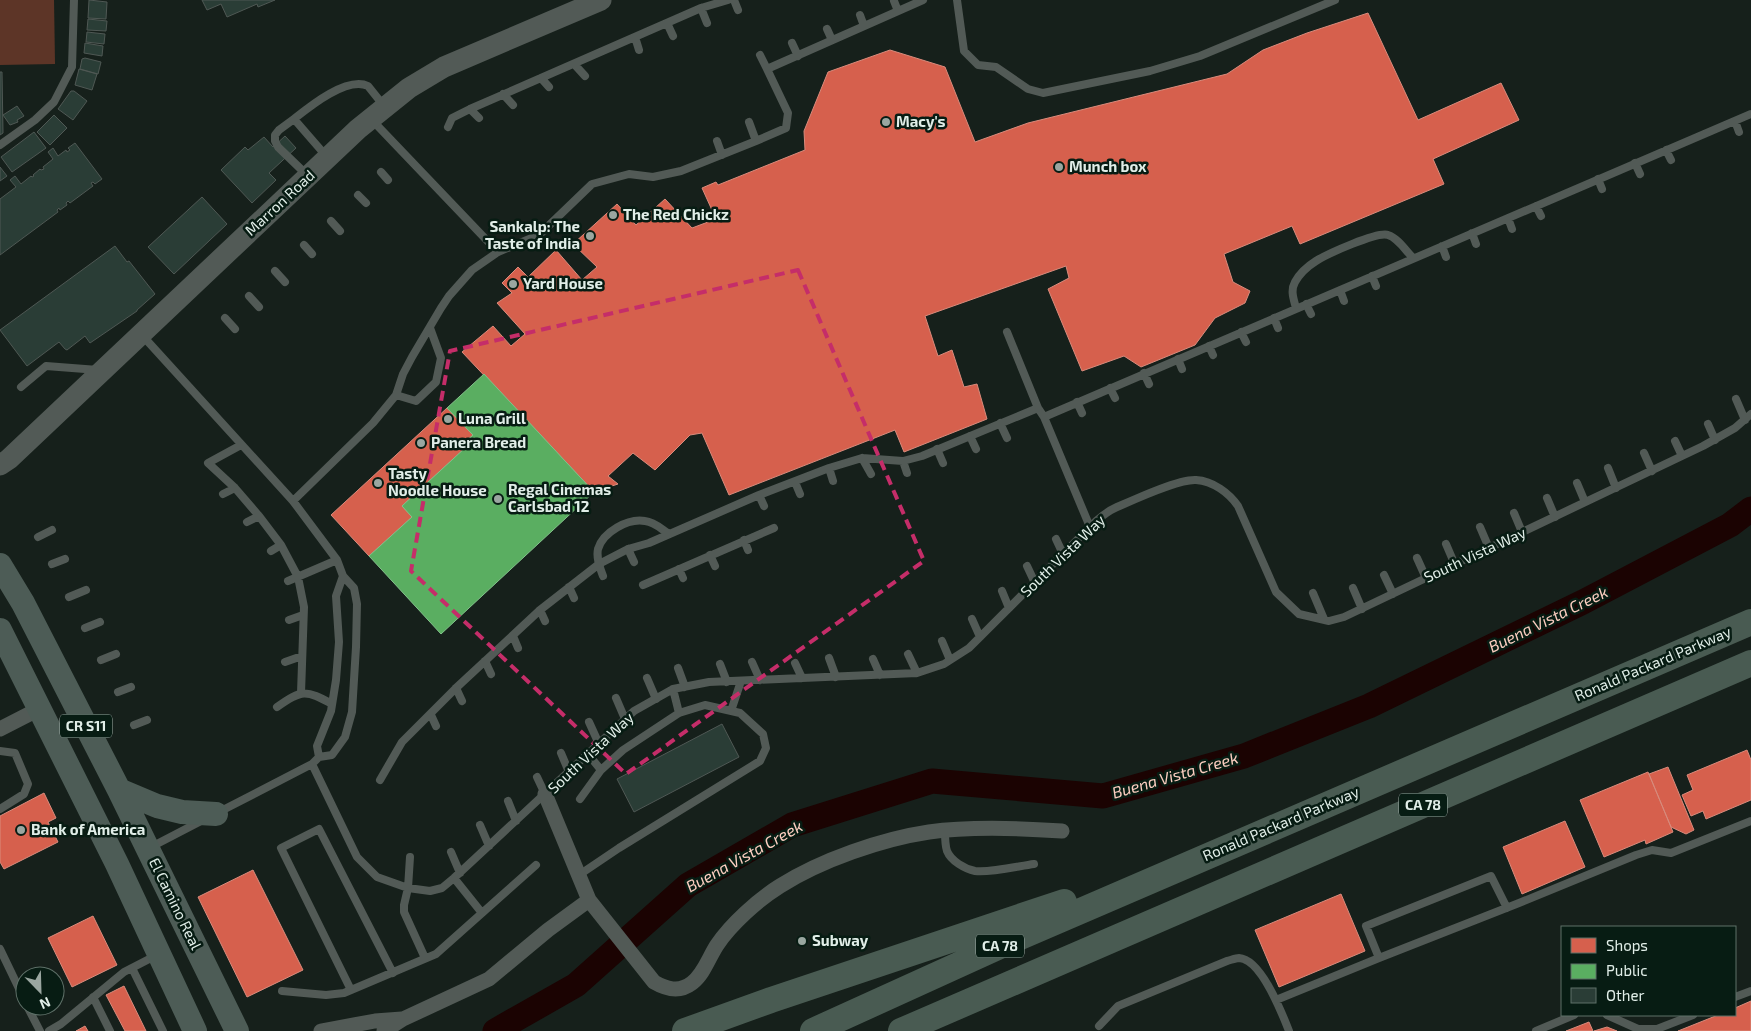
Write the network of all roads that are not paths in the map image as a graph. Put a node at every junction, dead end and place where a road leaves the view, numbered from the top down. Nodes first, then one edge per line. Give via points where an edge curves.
1 (74, 0) edge
2 (601, 0) edge
3 (728, 0) edge
4 (734, 0) edge
5 (923, 0) edge
6 (956, 0) edge
7 (1335, 0) edge
8 (894, 1) edge
9 (701, 8) junction
10 (738, 10) dead end
11 (898, 11) junction
12 (860, 15) dead end
13 (668, 23) junction
14 (707, 23) dead end
15 (864, 26) junction
16 (827, 29) dead end
17 (673, 36) dead end
18 (635, 37) junction
19 (832, 40) junction
20 (792, 43) dead end
21 (639, 50) dead end
22 (760, 56) dead end
23 (798, 56) junction
24 (575, 65) junction
25 (767, 69) junction
26 (585, 76) dead end
27 (541, 78) junction
28 (549, 87) dead end
29 (503, 94) junction
30 (513, 105) dead end
31 (470, 109) junction
32 (378, 113) junction
33 (1751, 114) edge
34 (479, 118) dead end
35 (294, 119) junction
36 (1734, 121) junction
37 (749, 122) dead end
38 (448, 126) dead end
39 (1739, 132) dead end
40 (1700, 135) junction
41 (717, 141) dead end
42 (756, 142) junction
43 (1704, 144) dead end
44 (0, 145) edge
45 (1666, 150) junction
46 (722, 155) junction
47 (328, 158) junction
48 (1671, 160) dead end
49 (1635, 163) junction
50 (381, 172) dead end
51 (1640, 174) dead end
52 (308, 177) junction
53 (1598, 179) junction
54 (388, 180) dead end
55 (1602, 189) dead end
56 (1566, 193) junction
57 (358, 195) dead end
58 (1570, 202) dead end
59 (366, 203) dead end
60 (1536, 206) junction
61 (1541, 216) dead end
62 (1508, 218) junction
63 (331, 221) dead end
64 (1512, 228) dead end
65 (340, 232) dead end
66 (1472, 233) junction
67 (1476, 244) dead end
68 (304, 245) dead end
69 (1442, 246) junction
70 (498, 252) junction
71 (312, 254) dead end
72 (1446, 257) dead end
73 (1411, 260) junction
74 (1412, 270) dead end
75 (275, 271) dead end
76 (1372, 276) junction
77 (285, 282) dead end
78 (1376, 286) dead end
79 (1340, 290) junction
80 (249, 296) dead end
81 (1344, 301) dead end
82 (1306, 304) junction
83 (260, 307) dead end
84 (1296, 308) junction
85 (1311, 314) dead end
86 (225, 318) dead end
87 (1274, 318) junction
88 (430, 328) junction
89 (1278, 328) dead end
90 (235, 329) dead end
91 (1007, 332) dead end
92 (1242, 332) junction
93 (141, 334) junction
94 (1246, 342) dead end
95 (1209, 346) junction
96 (1213, 355) dead end
97 (1178, 359) junction
98 (1182, 369) dead end
99 (102, 370) junction
100 (1144, 374) junction
101 (1149, 384) dead end
102 (21, 387) dead end
103 (1110, 388) junction
104 (396, 395) junction
105 (1115, 398) dead end
106 (1736, 399) dead end
107 (1077, 402) junction
108 (1038, 408) junction
109 (1082, 413) dead end
110 (1044, 417) junction
111 (1748, 417) edge
112 (1000, 423) junction
113 (1708, 424) dead end
114 (970, 436) junction
115 (1007, 438) dead end
116 (1675, 440) dead end
117 (1715, 440) junction
118 (241, 445) junction
119 (937, 449) junction
120 (976, 449) dead end
121 (1644, 453) dead end
122 (1682, 456) junction
123 (862, 458) junction
124 (903, 461) junction
125 (943, 463) dead end
126 (0, 465) edge
127 (829, 468) junction
128 (1608, 468) dead end
129 (1652, 471) junction
130 (907, 473) dead end
131 (871, 474) dead end
132 (833, 481) dead end
133 (795, 482) junction
134 (1577, 483) dead end
135 (235, 488) junction
136 (1616, 488) junction
137 (223, 494) dead end
138 (800, 494) dead end
139 (759, 495) junction
140 (1547, 498) dead end
141 (293, 501) junction
142 (1585, 502) junction
143 (764, 506) dead end
144 (1514, 513) dead end
145 (259, 516) junction
146 (1554, 517) junction
147 (247, 522) dead end
148 (1090, 527) junction
149 (1480, 527) dead end
150 (774, 528) dead end
151 (52, 530) dead end
152 (1522, 532) junction
153 (668, 534) junction
154 (38, 537) dead end
155 (744, 540) junction
156 (1056, 540) dead end
157 (1446, 544) dead end
158 (281, 545) junction
159 (1489, 548) junction
160 (628, 550) junction
161 (748, 550) dead end
162 (271, 551) dead end
163 (1063, 554) junction
164 (710, 555) junction
165 (1417, 558) dead end
166 (65, 559) dead end
167 (337, 560) junction
168 (634, 562) dead end
169 (52, 564) dead end
170 (599, 564) junction
171 (0, 565) edge
172 (1454, 565) junction
173 (715, 566) dead end
174 (1027, 566) dead end
175 (679, 569) junction
176 (1384, 575) dead end
177 (343, 576) junction
178 (603, 576) dead end
179 (298, 577) junction
180 (683, 578) dead end
181 (1426, 578) junction
182 (288, 581) dead end
183 (1035, 583) junction
184 (643, 585) dead end
185 (569, 587) junction
186 (1353, 588) dead end
187 (86, 590) dead end
188 (1002, 591) dead end
189 (1313, 593) dead end
190 (1393, 594) junction
191 (69, 597) dead end
192 (574, 598) dead end
193 (1010, 608) junction
194 (1362, 608) junction
195 (540, 610) junction
196 (303, 615) junction
197 (972, 619) dead end
198 (289, 620) dead end
199 (1324, 620) junction
200 (100, 622) dead end
201 (545, 622) dead end
202 (1751, 622) edge
203 (85, 628) dead end
204 (0, 630) edge
205 (513, 636) junction
206 (980, 637) junction
207 (942, 641) dead end
208 (518, 648) dead end
209 (116, 654) dead end
210 (908, 654) dead end
211 (302, 656) junction
212 (828, 658) dead end
213 (873, 659) dead end
214 (101, 660) dead end
215 (950, 660) junction
216 (485, 661) junction
217 (285, 662) dead end
218 (752, 662) dead end
219 (795, 663) dead end
220 (720, 664) dead end
221 (1751, 664) edge
222 (678, 668) dead end
223 (917, 673) junction
224 (490, 674) dead end
225 (880, 675) junction
226 (836, 677) junction
227 (647, 678) dead end
228 (802, 678) junction
229 (760, 680) junction
230 (740, 681) junction
231 (727, 682) junction
232 (131, 687) dead end
233 (686, 687) junction
234 (456, 688) junction
235 (674, 689) junction
236 (118, 692) dead end
237 (301, 693) junction
238 (616, 698) dead end
239 (656, 699) junction
240 (462, 700) dead end
241 (332, 704) junction
242 (277, 707) dead end
243 (40, 709) junction
244 (731, 711) junction
245 (679, 713) junction
246 (431, 715) junction
247 (147, 720) dead end
248 (625, 720) junction
249 (589, 722) dead end
250 (134, 725) dead end
251 (436, 726) dead end
252 (0, 729) edge
253 (402, 742) junction
254 (599, 744) junction
255 (0, 751) edge
256 (407, 752) dead end
257 (561, 753) dead end
258 (588, 754) junction
259 (319, 757) junction
260 (312, 764) junction
261 (601, 770) junction
262 (569, 772) junction
263 (538, 777) dead end
264 (380, 780) dead end
265 (119, 790) junction
266 (545, 794) junction
267 (580, 800) dead end
268 (508, 801) dead end
269 (0, 809) edge
270 (216, 814) junction
271 (516, 821) junction
272 (1751, 821) edge
273 (480, 825) dead end
274 (1062, 831) dead end
275 (945, 832) junction
276 (489, 846) junction
277 (149, 848) junction
278 (451, 852) dead end
279 (410, 858) dead end
280 (1034, 864) dead end
281 (1189, 864) junction
282 (536, 865) dead end
283 (457, 875) junction
284 (579, 875) junction
285 (408, 888) junction
286 (588, 900) junction
287 (1507, 908) junction
288 (482, 913) junction
289 (1095, 947) junction
290 (0, 949) edge
291 (159, 954) junction
292 (425, 958) junction
293 (1378, 958) junction
294 (132, 968) junction
295 (392, 973) junction
296 (15, 980) edge
297 (351, 990) junction
298 (282, 991) dead end
299 (1751, 991) edge
300 (93, 996) junction
301 (1736, 997) edge
302 (1276, 1000) junction
303 (33, 1016) edge
304 (1572, 1016) edge
305 (1609, 1016) edge
306 (1691, 1016) edge
307 (403, 1019) junction
308 (1099, 1026) dead end
309 (192, 1028) edge
310 (40, 1031) edge
311 (49, 1031) edge
312 (110, 1031) edge
313 (163, 1031) edge
314 (238, 1031) edge
315 (321, 1031) edge
316 (384, 1031) edge
317 (685, 1031) edge
318 (812, 1031) edge
319 (901, 1031) edge
320 (940, 1031) edge
321 (1289, 1031) edge
322 (1536, 1031) edge

1 - 44 lane via 72,67 54,102
2 - 32 main road, Marron Road via 444,66
3 - 9 lane
4 - 10 lane
5 - 11 lane
6 - 7 lane via 964,51 978,65 996,67 1028,89 1043,93 1150,71 1200,56
8 - 11 lane
9 - 13 lane
9 - 14 lane
11 - 15 lane
12 - 15 lane
13 - 17 lane
13 - 18 lane
15 - 19 lane
16 - 19 lane
18 - 21 lane
18 - 24 lane
19 - 23 lane
20 - 23 lane
22 - 25 lane
23 - 25 lane
24 - 26 lane
24 - 27 lane
25 - 42 lane via 788,113 786,128
27 - 28 lane
27 - 29 lane
29 - 30 lane
29 - 31 lane
31 - 34 lane
31 - 38 lane via 452,118
32 - 35 lane via 368,86 357,84 325,96
32 - 47 main road, Marron Road
32 - 70 lane
33 - 36 lane
35 - 47 lane
35 - 52 lane via 274,135 275,141
36 - 39 lane
36 - 40 lane
37 - 42 lane
40 - 43 lane
40 - 45 lane
41 - 46 lane
42 - 46 lane
45 - 48 lane
45 - 49 lane
46 - 70 lane via 672,173 653,177 629,174 592,184 539,235
47 - 52 main road, Marron Road
49 - 51 lane
49 - 53 lane
50 - 54 lane
52 - 93 main road, Marron Road
53 - 55 lane
53 - 56 lane
56 - 58 lane
56 - 60 lane
57 - 59 lane
60 - 61 lane
60 - 62 lane
62 - 64 lane
62 - 66 lane
63 - 65 lane
66 - 67 lane
66 - 69 lane
68 - 71 lane
69 - 72 lane
69 - 73 lane
70 - 88 lane via 472,270 449,296
73 - 74 lane
73 - 76 lane
73 - 84 lane via 1388,235 1371,237 1317,260 1302,272 1292,292
75 - 77 lane
76 - 78 lane
76 - 79 lane
79 - 81 lane
79 - 82 lane
80 - 83 lane
82 - 84 lane
82 - 85 lane
84 - 87 lane
86 - 90 lane
87 - 89 lane
87 - 92 lane
88 - 104 lane via 403,374
88 - 104 lane via 441,358 436,382 416,401
91 - 108 lane
92 - 94 lane
92 - 95 lane
93 - 99 main road, Marron Road
93 - 118 lane
95 - 96 lane
95 - 97 lane
97 - 98 lane
97 - 100 lane
99 - 102 lane via 46,366
99 - 126 main road, Marron Road
100 - 101 lane
100 - 103 lane
103 - 105 lane
103 - 107 lane
104 - 141 lane via 373,423
106 - 111 lane
107 - 109 lane
107 - 110 lane
108 - 110 lane
108 - 112 lane
110 - 148 lane
111 - 117 lane, South Vista Way
112 - 114 lane
112 - 115 lane
113 - 117 lane
114 - 119 lane
114 - 120 lane
116 - 122 lane
117 - 122 lane, South Vista Way
118 - 135 lane via 208,463
118 - 141 lane
119 - 124 lane
119 - 125 lane
121 - 129 lane
122 - 129 lane, South Vista Way
123 - 124 lane
123 - 127 lane
123 - 131 lane
124 - 130 lane
127 - 132 lane
127 - 133 lane
128 - 136 lane
129 - 136 lane, South Vista Way
133 - 138 lane
133 - 139 lane
134 - 142 lane
135 - 137 lane
135 - 145 lane
136 - 142 lane, South Vista Way
139 - 143 lane
139 - 153 lane
140 - 146 lane
141 - 167 lane
142 - 146 lane, South Vista Way
144 - 152 lane
145 - 147 lane
145 - 158 lane
146 - 152 lane, South Vista Way
148 - 163 lane, South Vista Way
148 - 199 lane, South Vista Way via 1114,508 1177,483 1208,482 1230,495 1238,506 1276,592 1298,614
149 - 159 lane
150 - 155 lane
151 - 154 lane
152 - 159 lane, South Vista Way
153 - 160 lane
153 - 170 lane via 650,522 630,521 614,529 604,539 598,550
155 - 161 lane
155 - 164 lane
156 - 163 lane
157 - 172 lane
158 - 162 lane
158 - 179 lane
159 - 172 lane, South Vista Way
160 - 168 lane
160 - 170 lane
163 - 183 lane, South Vista Way
164 - 173 lane
164 - 175 lane
165 - 181 lane
166 - 169 lane
167 - 177 lane
167 - 179 lane
170 - 178 lane
170 - 185 lane
171 - 265 main road, El Camino Real / CR S11 via 24,603
172 - 181 lane, South Vista Way
174 - 183 lane
175 - 180 lane
175 - 184 lane
176 - 190 lane
177 - 241 lane via 336,596 339,642
177 - 259 lane via 354,588 357,604 352,712 345,737 332,755
179 - 182 lane
179 - 196 lane
181 - 190 lane, South Vista Way
183 - 193 lane, South Vista Way
185 - 192 lane
185 - 195 lane
186 - 194 lane
187 - 191 lane
188 - 193 lane
189 - 199 lane
190 - 194 lane, South Vista Way
193 - 206 lane, South Vista Way
194 - 199 lane, South Vista Way via 1344,617
195 - 201 lane
195 - 205 lane
196 - 198 lane
196 - 211 lane
197 - 206 lane
200 - 203 lane
202 - 281 highway, Ronald Packard Parkway / CA 78
204 - 243 main road, CR S11
205 - 208 lane
205 - 216 lane
206 - 215 lane, South Vista Way
207 - 215 lane
209 - 214 lane
210 - 223 lane
211 - 217 lane
211 - 237 lane
212 - 226 lane
213 - 225 lane
215 - 223 lane, South Vista Way
216 - 224 lane
216 - 234 lane
218 - 229 lane
219 - 228 lane
220 - 231 lane
221 - 289 highway, CA 78
222 - 233 lane
223 - 225 lane, South Vista Way
225 - 226 lane, South Vista Way
226 - 228 lane, South Vista Way
227 - 239 lane
228 - 229 lane, South Vista Way
229 - 230 lane, South Vista Way
230 - 231 lane, South Vista Way
230 - 244 lane
231 - 233 lane, South Vista Way
232 - 236 lane
233 - 235 lane, South Vista Way
234 - 240 lane
234 - 246 lane
235 - 239 lane, South Vista Way
235 - 245 lane
237 - 241 lane via 312,693
237 - 242 lane
238 - 248 lane
239 - 248 lane, South Vista Way
241 - 259 lane via 318,746
243 - 252 street
243 - 291 main road, CR S11
244 - 245 lane via 705,706
244 - 284 lane via 740,713 763,734 766,748 760,761
245 - 261 lane via 623,750
246 - 251 lane
246 - 253 lane
247 - 250 lane
248 - 254 lane, South Vista Way
249 - 254 lane
253 - 256 lane
253 - 264 lane
254 - 258 lane, South Vista Way
255 - 269 lane via 15,753 28,784 24,794
257 - 262 lane
258 - 261 lane
258 - 262 lane, South Vista Way
259 - 260 lane
260 - 270 lane
260 - 285 lane via 356,857 378,877
261 - 267 lane
262 - 266 lane, South Vista Way
263 - 266 lane
265 - 270 main road via 157,806 182,812
265 - 277 main road, El Camino Real / CR S11
266 - 271 lane
266 - 284 street, South Vista Way
268 - 271 lane
270 - 277 lane
271 - 276 lane
272 - 287 lane via 1672,853 1652,850 1636,854
273 - 276 lane
274 - 275 street, South Vista Way via 1005,828
275 - 280 lane via 948,852 954,860 975,871
275 - 286 street, South Vista Way via 930,832 879,844 822,864 780,886 739,918 692,984 679,989 666,989 654,982
276 - 283 lane
277 - 314 main road, El Camino Real / CR S11
278 - 283 lane
279 - 285 lane
281 - 317 highway via 1024,914
281 - 318 highway, Ronald Packard Parkway / CA 78
282 - 288 lane
283 - 285 lane via 442,888 430,891
283 - 288 lane
284 - 286 street, South Vista Way
285 - 292 lane via 404,912
286 - 307 street via 489,979
287 - 293 lane
287 - 293 lane via 1491,876 1366,926
288 - 292 lane via 436,954
289 - 319 highway, CA 78
289 - 320 highway
290 - 296 lane
291 - 294 lane
291 - 309 main road, CR S11
292 - 295 lane
293 - 302 lane
294 - 300 lane
294 - 313 lane
295 - 297 lane
295 - 297 lane via 319,829 281,848
297 - 298 lane via 326,995
299 - 301 lane
300 - 311 lane
300 - 312 lane
302 - 308 lane via 1255,966 1240,958 1118,1006
302 - 321 lane
303 - 310 lane
304 - 322 lane
305 - 306 lane via 1638,1029 1658,1030
307 - 315 street
307 - 316 street

